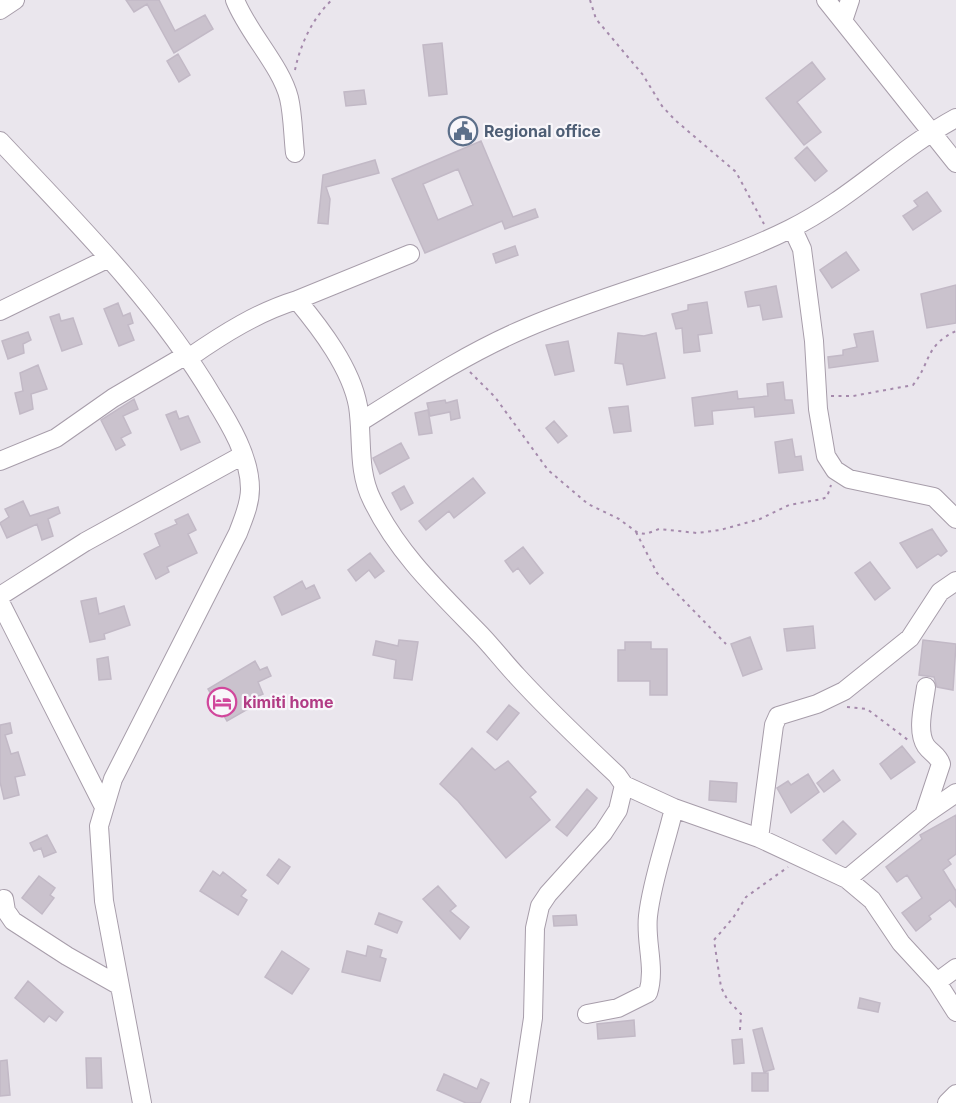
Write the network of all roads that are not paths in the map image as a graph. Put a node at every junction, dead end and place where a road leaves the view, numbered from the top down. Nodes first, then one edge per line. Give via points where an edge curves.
1 (15, 0) edge
2 (235, 0) edge
3 (826, 0) edge
4 (850, 0) edge
5 (0, 10) edge
6 (843, 21) junction
7 (956, 118) edge
8 (931, 132) junction
9 (0, 141) edge
10 (295, 153) dead end
11 (956, 163) edge
12 (789, 230) junction
13 (410, 254) dead end
14 (109, 258) junction
15 (297, 300) junction
16 (0, 311) edge
17 (189, 356) junction
18 (360, 422) junction
19 (243, 455) junction
20 (0, 461) edge
21 (934, 496) junction
22 (956, 502) edge
23 (956, 519) edge
24 (956, 581) edge
25 (0, 596) edge
26 (0, 602) edge
27 (927, 687) dead end
28 (624, 785) junction
29 (956, 793) edge
30 (104, 807) junction
31 (674, 808) junction
32 (924, 815) junction
33 (759, 838) junction
34 (847, 879) junction
35 (4, 899) dead end
36 (956, 968) edge
37 (937, 982) junction
38 (120, 986) junction
39 (956, 1012) edge
40 (587, 1014) dead end
41 (956, 1094) edge
42 (142, 1103) edge
43 (520, 1103) edge
44 (947, 1103) edge

1 - 5 street
2 - 10 street via 242,19 289,97
3 - 6 street
4 - 6 street
6 - 8 street
7 - 8 street
8 - 11 street
8 - 12 street via 867,183
9 - 14 street
12 - 18 street via 526,328 459,361
12 - 21 street via 802,249 814,341 816,396 826,456 835,470 849,478
13 - 15 street
14 - 16 street
14 - 17 street
15 - 17 street via 255,317
15 - 18 street via 342,366 354,390
17 - 19 street via 226,417
17 - 20 street via 113,398 56,438
18 - 28 street via 359,450 371,499 411,562
19 - 25 street via 85,542
19 - 30 street via 250,490 241,526 112,779
21 - 22 street
21 - 23 street
24 - 33 street via 940,592 910,638 860,679 830,699 778,716
26 - 30 street
27 - 32 street via 921,734 941,764
28 - 31 street
28 - 43 street via 618,810 603,833 540,906 535,928 532,1018
29 - 32 street
30 - 38 street via 99,845 104,901
31 - 33 street
31 - 40 street via 648,913 652,967 648,993 618,1008
32 - 34 street
33 - 34 street
34 - 37 street via 872,900 902,943
35 - 38 street via 13,921
36 - 37 street
37 - 39 street
38 - 42 street
41 - 44 street

